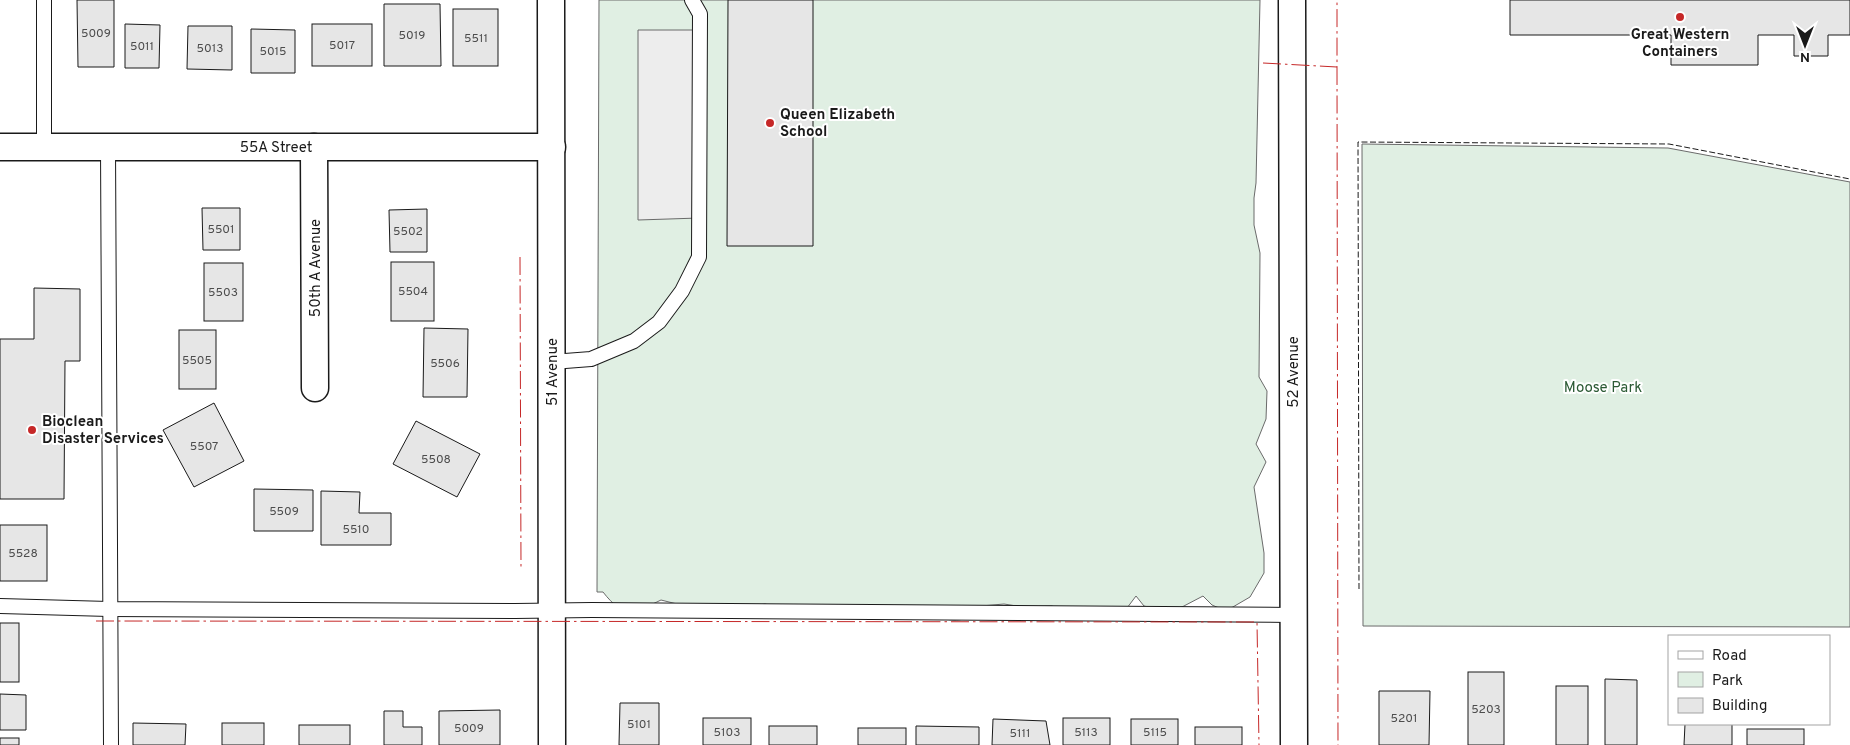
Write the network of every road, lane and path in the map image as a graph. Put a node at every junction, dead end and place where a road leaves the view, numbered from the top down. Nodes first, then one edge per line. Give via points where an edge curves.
1 (44, 0) edge
2 (551, 0) edge
3 (692, 0) edge
4 (1292, 0) edge
5 (0, 147) edge
6 (44, 147) junction
7 (108, 147) junction
8 (314, 147) junction
9 (552, 147) junction
10 (552, 362) junction
11 (315, 388) dead end
12 (0, 606) edge
13 (110, 609) junction
14 (552, 611) junction
15 (1293, 615) junction
16 (111, 745) edge
17 (552, 745) edge
18 (1294, 745) edge

1 - 6 lane
2 - 9 street, 51 Avenue
3 - 10 lane via 700,14 699,257 682,291 659,322 634,341 590,359
4 - 15 street, 52 Avenue
5 - 6 street, 55A Street
6 - 7 street, 55A Street
7 - 8 street, 55A Street
7 - 13 lane
8 - 9 street, 55A Street
8 - 11 street, 50th A Avenue
9 - 10 street, 51 Avenue
10 - 14 street, 51 Avenue
12 - 13 lane
13 - 14 lane
13 - 16 lane
14 - 15 lane
14 - 17 street, 51 Avenue
15 - 18 street, 52 Avenue

